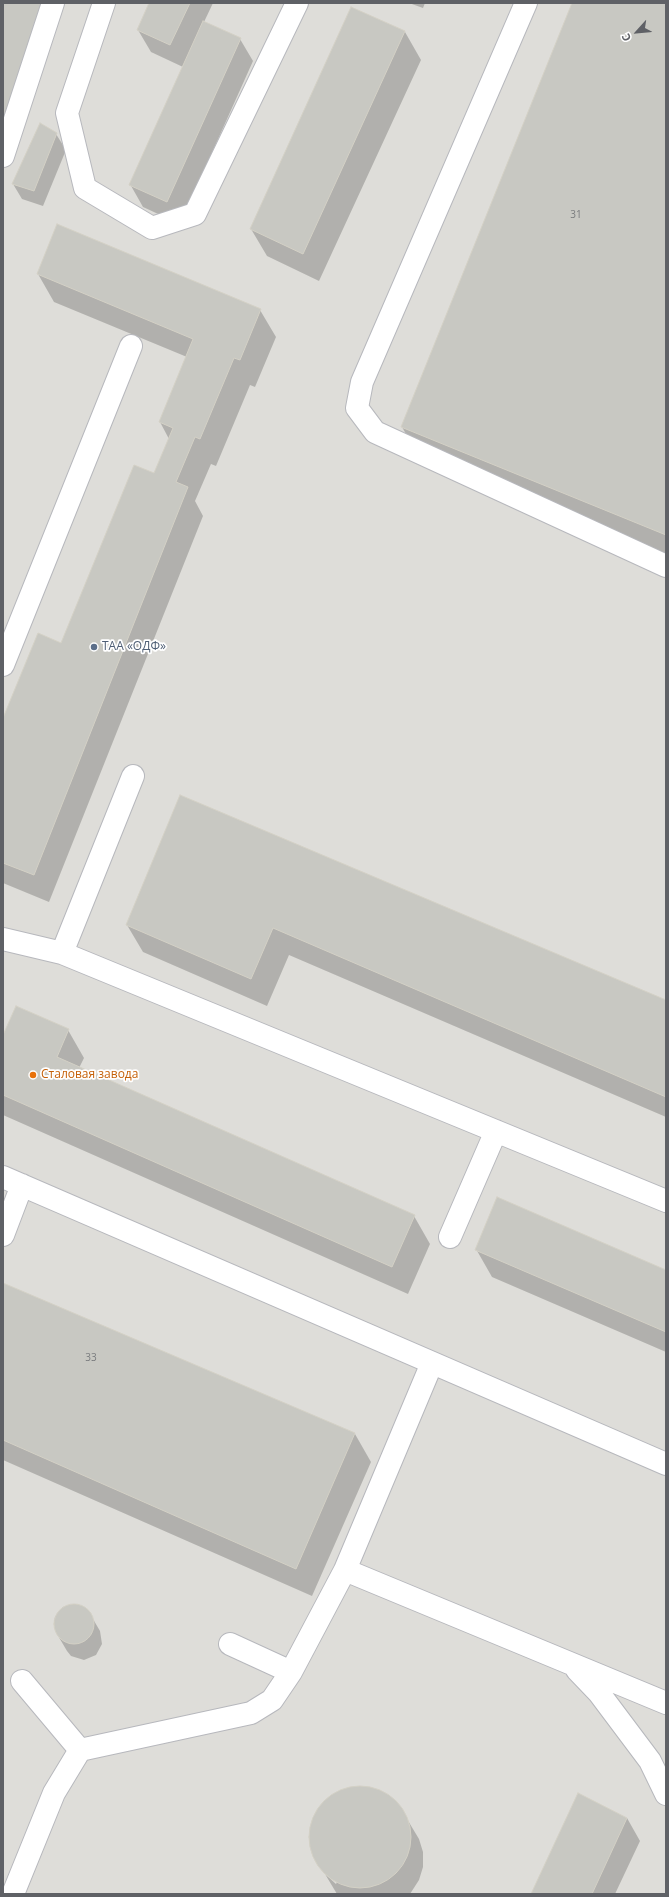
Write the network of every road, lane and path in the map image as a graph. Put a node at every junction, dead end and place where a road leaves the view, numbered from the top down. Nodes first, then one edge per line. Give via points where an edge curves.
1 (53, 3) edge
2 (104, 3) edge
3 (297, 3) edge
4 (526, 3) edge
5 (3, 156) edge
6 (131, 346) dead end
7 (666, 566) edge
8 (3, 665) edge
9 (133, 776) dead end
10 (3, 940) edge
11 (62, 953) junction
12 (496, 1131) junction
13 (12, 1181) edge
14 (666, 1201) edge
15 (3, 1235) edge
16 (450, 1237) dead end
17 (432, 1363) junction
18 (666, 1464) edge
19 (345, 1570) junction
20 (230, 1644) dead end
21 (570, 1664) junction
22 (291, 1672) junction
23 (22, 1681) dead end
24 (666, 1704) edge
25 (80, 1750) junction
26 (666, 1794) edge
27 (13, 1894) edge

1 - 5 lane
2 - 3 lane via 67,114 85,188 152,228 194,214
4 - 7 lane via 362,382 357,408 375,432
6 - 8 lane
9 - 11 lane
10 - 11 lane
11 - 12 lane
12 - 14 lane
12 - 16 lane
13 - 15 lane
13 - 17 lane
17 - 18 lane
17 - 19 lane
19 - 21 lane
19 - 22 lane
20 - 22 lane
21 - 24 lane
21 - 26 lane via 599,1693 650,1761
22 - 25 lane via 272,1700 251,1713
23 - 25 lane
25 - 27 lane via 54,1793

